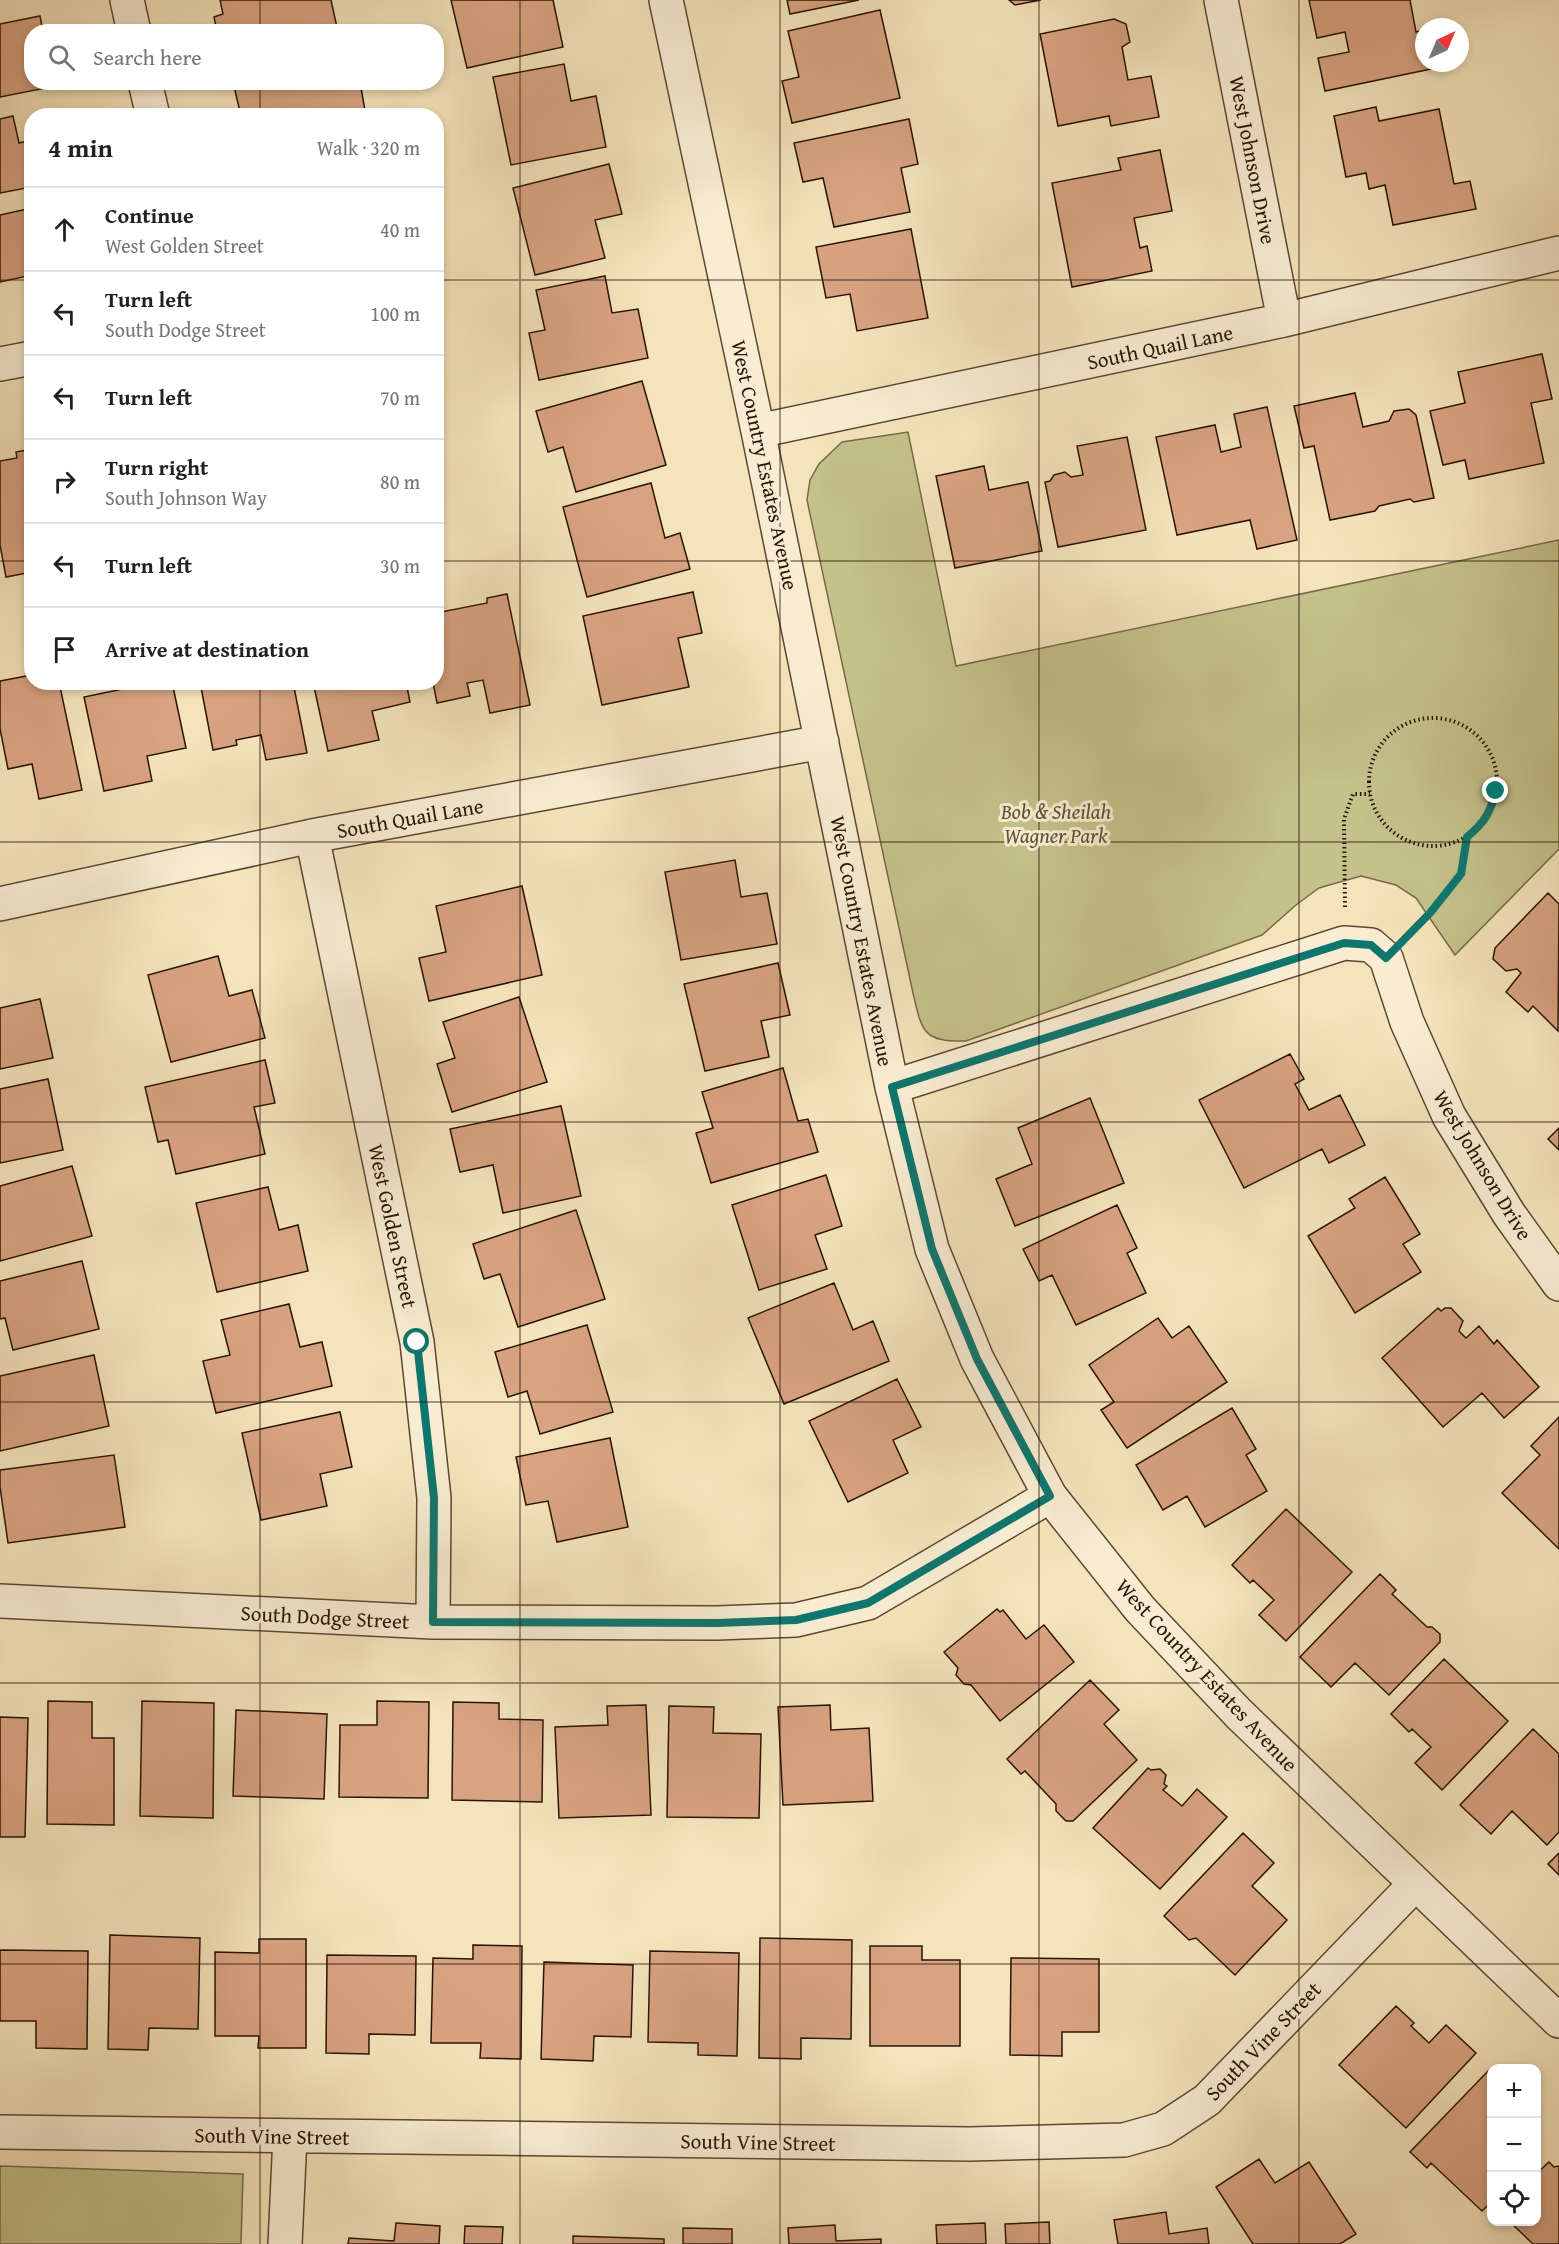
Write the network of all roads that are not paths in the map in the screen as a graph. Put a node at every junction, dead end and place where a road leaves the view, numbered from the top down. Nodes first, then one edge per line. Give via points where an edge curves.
1 (127, 0) edge
2 (666, 0) edge
3 (1221, 0) edge
4 (132, 24) edge
5 (147, 90) edge
6 (151, 108) edge
7 (1559, 253) edge
8 (1284, 320) junction
9 (24, 360) edge
10 (0, 364) edge
11 (758, 431) junction
12 (822, 742) junction
13 (312, 836) junction
14 (0, 904) edge
15 (892, 1087) junction
16 (1559, 1284) edge
17 (1050, 1496) junction
18 (0, 1601) edge
19 (433, 1622) junction
20 (1415, 1884) junction
21 (1559, 2021) edge
22 (0, 2132) edge
23 (290, 2136) junction
24 (285, 2244) edge

1 - 4 street
2 - 11 street, West Country Estates Avenue
3 - 8 street, West Johnson Drive
5 - 6 street
7 - 8 street, South Quail Lane
8 - 11 street, South Quail Lane
9 - 10 street
11 - 12 street, West Country Estates Avenue
12 - 13 street, South Quail Lane
12 - 15 street, West Country Estates Avenue
13 - 14 street, South Quail Lane
13 - 19 street, West Golden Street via 417,1342 434,1498
15 - 16 street, West Johnson Drive via 1367,949 1407,1022 1449,1116 1509,1215
15 - 17 street, West Country Estates Avenue via 932,1249 977,1359
17 - 19 street, South Dodge Street via 868,1603 796,1620
17 - 20 street, West Country Estates Avenue via 1140,1609 1239,1714
18 - 19 street, South Dodge Street
20 - 21 street, West Country Estates Avenue
20 - 23 street, South Vine Street via 1207,2100 1163,2129 1124,2140 970,2144
22 - 23 street, South Vine Street
23 - 24 street

